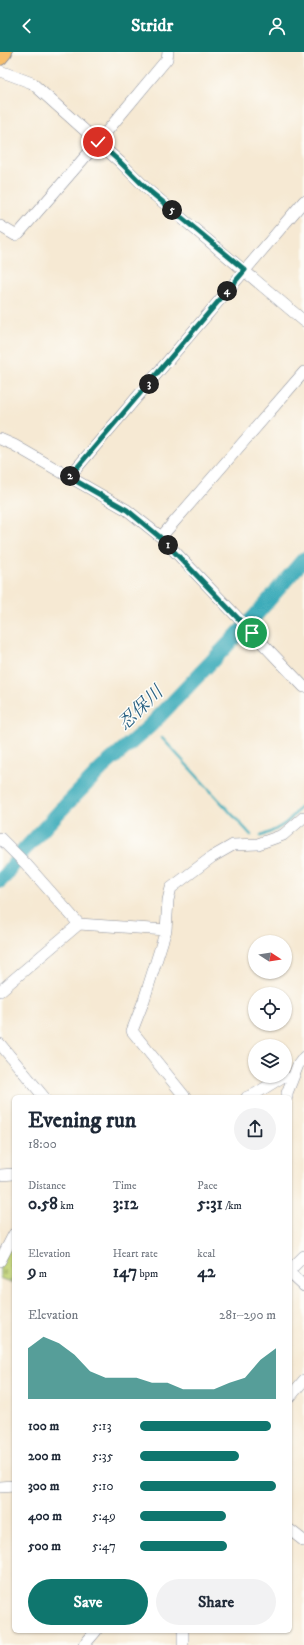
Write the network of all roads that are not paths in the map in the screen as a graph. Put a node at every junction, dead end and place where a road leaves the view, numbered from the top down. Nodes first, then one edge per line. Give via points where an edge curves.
1 (5, 52) edge
2 (168, 52) edge
3 (0, 58) edge
4 (0, 71) edge
5 (98, 142) junction
6 (304, 201) edge
7 (0, 226) edge
8 (245, 270) junction
9 (304, 321) edge
10 (304, 372) edge
11 (0, 439) edge
12 (69, 477) junction
13 (161, 538) junction
14 (304, 687) edge
15 (304, 817) edge
16 (0, 838) edge
17 (79, 924) junction
18 (166, 930) junction
19 (0, 991) edge
20 (0, 1044) edge
21 (301, 1061) edge
22 (292, 1069) edge
23 (272, 1083) edge
24 (42, 1095) edge
25 (183, 1095) edge
26 (251, 1095) edge
27 (287, 1095) edge
28 (12, 1174) edge
29 (0, 1175) edge
30 (12, 1238) edge
31 (304, 1256) edge
32 (0, 1261) edge
33 (292, 1268) edge
34 (292, 1275) edge
35 (304, 1286) edge
36 (304, 1380) edge
37 (292, 1395) edge
38 (0, 1486) edge
39 (12, 1486) edge
40 (292, 1532) edge
41 (304, 1541) edge
42 (91, 1633) edge
43 (183, 1633) edge
44 (84, 1645) edge
45 (183, 1645) edge

1 - 3 main road
2 - 5 street via 168,58
4 - 5 street via 32,83
5 - 7 street via 19,233 14,235
5 - 8 street via 147,189
6 - 8 street
8 - 9 street
8 - 12 street
10 - 13 street
11 - 12 street
12 - 13 street via 127,510
13 - 14 street
15 - 18 street via 282,835 258,844 233,845 171,888
16 - 17 street
17 - 18 street
17 - 19 street
18 - 25 street via 132,1031
20 - 24 street
21 - 22 street
21 - 27 street
23 - 26 street
28 - 29 street
30 - 32 street
31 - 33 street
34 - 35 street
36 - 37 street
38 - 39 street
40 - 41 street
42 - 44 street
43 - 45 street

